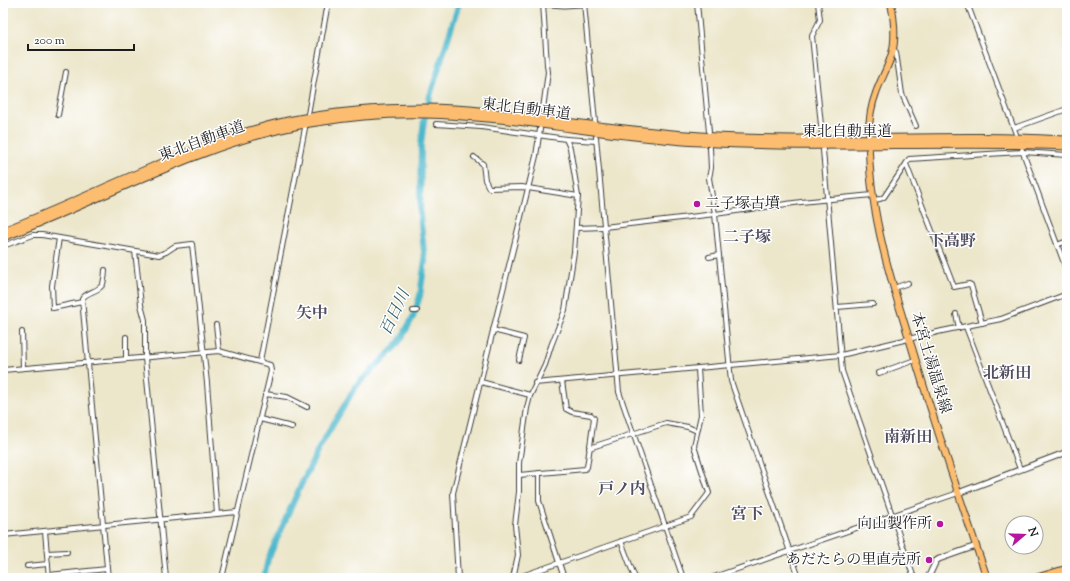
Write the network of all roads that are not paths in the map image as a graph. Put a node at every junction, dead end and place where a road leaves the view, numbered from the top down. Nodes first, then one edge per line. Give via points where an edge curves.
1 (328, 3) edge
2 (535, 3) edge
3 (599, 3) edge
4 (697, 3) edge
5 (818, 3) edge
6 (891, 3) edge
7 (967, 3) edge
8 (543, 4) edge
9 (584, 4) edge
10 (893, 49) junction
11 (66, 72) dead end
12 (1067, 109) edge
13 (424, 111) junction
14 (437, 111) junction
15 (308, 114) dead end
16 (58, 115) dead end
17 (542, 116) dead end
18 (595, 122) dead end
19 (436, 124) dead end
20 (916, 126) dead end
21 (305, 128) dead end
22 (1014, 128) junction
23 (540, 129) dead end
24 (709, 132) dead end
25 (869, 133) dead end
26 (1016, 134) dead end
27 (540, 135) junction
28 (822, 135) dead end
29 (566, 139) junction
30 (1067, 140) edge
31 (1067, 146) edge
32 (710, 148) dead end
33 (823, 150) dead end
34 (869, 151) dead end
35 (1022, 151) junction
36 (1067, 155) edge
37 (474, 157) dead end
38 (906, 164) junction
39 (528, 187) junction
40 (578, 196) junction
41 (872, 197) junction
42 (827, 200) junction
43 (715, 214) junction
44 (604, 227) junction
45 (576, 228) junction
46 (3, 231) edge
47 (3, 237) edge
48 (59, 238) junction
49 (1067, 241) edge
50 (1057, 245) junction
51 (3, 246) edge
52 (135, 251) junction
53 (720, 255) junction
54 (709, 257) dead end
55 (105, 270) dead end
56 (1067, 271) edge
57 (908, 283) dead end
58 (894, 288) junction
59 (1067, 294) edge
60 (82, 302) junction
61 (873, 304) dead end
62 (837, 307) junction
63 (956, 314) dead end
64 (982, 323) junction
65 (216, 325) dead end
66 (966, 326) junction
67 (959, 328) junction
68 (493, 330) junction
69 (22, 332) dead end
70 (126, 337) dead end
71 (909, 340) junction
72 (219, 351) junction
73 (203, 352) junction
74 (841, 356) junction
75 (145, 358) junction
76 (126, 359) junction
77 (519, 360) dead end
78 (915, 360) junction
79 (260, 361) junction
80 (88, 362) junction
81 (730, 365) junction
82 (24, 368) junction
83 (698, 368) junction
84 (3, 370) edge
85 (879, 373) dead end
86 (618, 376) junction
87 (562, 381) junction
88 (481, 382) junction
89 (535, 383) junction
90 (265, 394) junction
91 (530, 395) junction
92 (307, 407) dead end
93 (260, 419) junction
94 (292, 427) dead end
95 (697, 431) junction
96 (633, 433) junction
97 (589, 448) junction
98 (1067, 452) edge
99 (1020, 469) junction
100 (539, 474) junction
101 (519, 475) junction
102 (958, 493) junction
103 (237, 512) junction
104 (217, 514) junction
105 (893, 516) junction
106 (160, 519) junction
107 (103, 526) junction
108 (665, 526) junction
109 (45, 531) junction
110 (3, 535) edge
111 (621, 541) junction
112 (976, 546) junction
113 (790, 551) junction
114 (66, 552) dead end
115 (47, 554) junction
116 (559, 563) junction
117 (48, 564) junction
118 (27, 566) dead end
119 (107, 569) junction
120 (1067, 569) edge
121 (1067, 575) edge
122 (49, 576) edge
123 (108, 578) edge
124 (166, 578) edge
125 (222, 578) edge
126 (458, 578) edge
127 (514, 578) edge
128 (564, 578) edge
129 (635, 578) edge
130 (684, 578) edge
131 (711, 578) edge
132 (799, 578) edge
133 (914, 578) edge
134 (921, 578) edge
135 (928, 578) edge
136 (987, 578) edge
137 (1037, 578) edge
138 (1054, 578) edge

1 - 15 street
2 - 8 street
3 - 9 street
4 - 24 street
5 - 28 street via 820,20 812,36
6 - 10 main road via 895,23
7 - 22 street
8 - 9 street
8 - 17 street via 548,72
9 - 18 street
10 - 20 street via 896,52 902,94
10 - 25 main road via 870,110
11 - 16 street
12 - 22 street
13 - 14 highway, 東北自動車道
13 - 46 highway, 東北自動車道 via 360,110 296,120 255,130 176,157
13 - 47 highway, 東北自動車道 via 338,119 257,135 178,163
14 - 30 highway, 東北自動車道 via 491,112 639,131 703,136 777,139
14 - 31 highway, 東北自動車道 via 639,137 725,144
19 - 27 street
21 - 79 street
22 - 26 street
23 - 27 street
27 - 29 street
27 - 39 street
29 - 40 street via 570,148
29 - 44 street via 596,139
32 - 43 street via 709,178
33 - 42 street
34 - 41 main road, 本宮土湯温泉線
35 - 36 street
35 - 38 street via 910,160
35 - 50 street
37 - 39 street via 483,164 489,188
38 - 41 street via 884,197
38 - 64 street via 954,287 970,285
39 - 40 street
39 - 68 street
40 - 45 street
41 - 42 street
41 - 58 main road, 本宮土湯温泉線
42 - 43 street
42 - 62 street
43 - 44 street
43 - 53 street
44 - 45 street
44 - 86 street
45 - 89 street via 565,310 545,365
48 - 51 street via 37,234
48 - 52 street
48 - 60 street via 52,286 53,308
49 - 50 street
50 - 56 street
52 - 73 street via 159,255 175,246 192,244
52 - 75 street via 145,320
53 - 54 street
53 - 81 street
55 - 60 street via 100,288 83,297
57 - 58 street
58 - 71 main road, 本宮土湯温泉線
59 - 64 street via 1001,319
60 - 80 street
61 - 62 street
62 - 74 street
63 - 67 street
64 - 66 street
65 - 72 street
66 - 67 street
66 - 99 street
67 - 71 street
68 - 77 street via 524,338
68 - 88 street
69 - 82 street
70 - 76 street
71 - 74 street
71 - 78 main road, 本宮土湯温泉線
72 - 73 street
72 - 79 street
73 - 75 street
73 - 104 street
74 - 81 street
74 - 105 street via 842,370
75 - 76 street
75 - 106 street
76 - 80 street
78 - 85 street
78 - 102 main road, 本宮土湯温泉線
79 - 90 street via 270,365 271,371
80 - 82 street
80 - 107 street
81 - 83 street
81 - 113 street via 732,384
82 - 84 street
83 - 86 street
83 - 95 street via 701,415
86 - 87 street
86 - 96 street via 619,392
87 - 89 street
87 - 97 street via 566,409 593,417
88 - 91 street
88 - 126 street via 453,493
89 - 91 street
90 - 92 street via 286,397
90 - 93 street
91 - 101 street via 520,446
93 - 94 street
93 - 103 street
95 - 96 street via 688,426 666,423
95 - 108 street via 694,446 709,493 691,517
96 - 97 street
96 - 108 street
97 - 100 street via 585,469
98 - 99 street
99 - 102 street
100 - 101 street
100 - 116 street via 538,501
101 - 127 street via 515,525 518,555
102 - 105 street
102 - 112 main road, 本宮土湯温泉線
103 - 104 street
103 - 125 street
104 - 106 street
105 - 113 street
105 - 133 street
106 - 107 street
106 - 124 street
107 - 109 street
107 - 119 street
108 - 111 street
108 - 130 street
109 - 110 street
109 - 115 street
111 - 116 street
111 - 129 street
112 - 135 street via 936,561
112 - 136 main road, 本宮土湯温泉線
113 - 131 street
113 - 132 street
114 - 115 street
115 - 117 street
116 - 127 street
116 - 128 street
117 - 118 street
117 - 122 street
119 - 122 street
119 - 123 street
120 - 137 highway
121 - 138 highway
134 - 135 street

